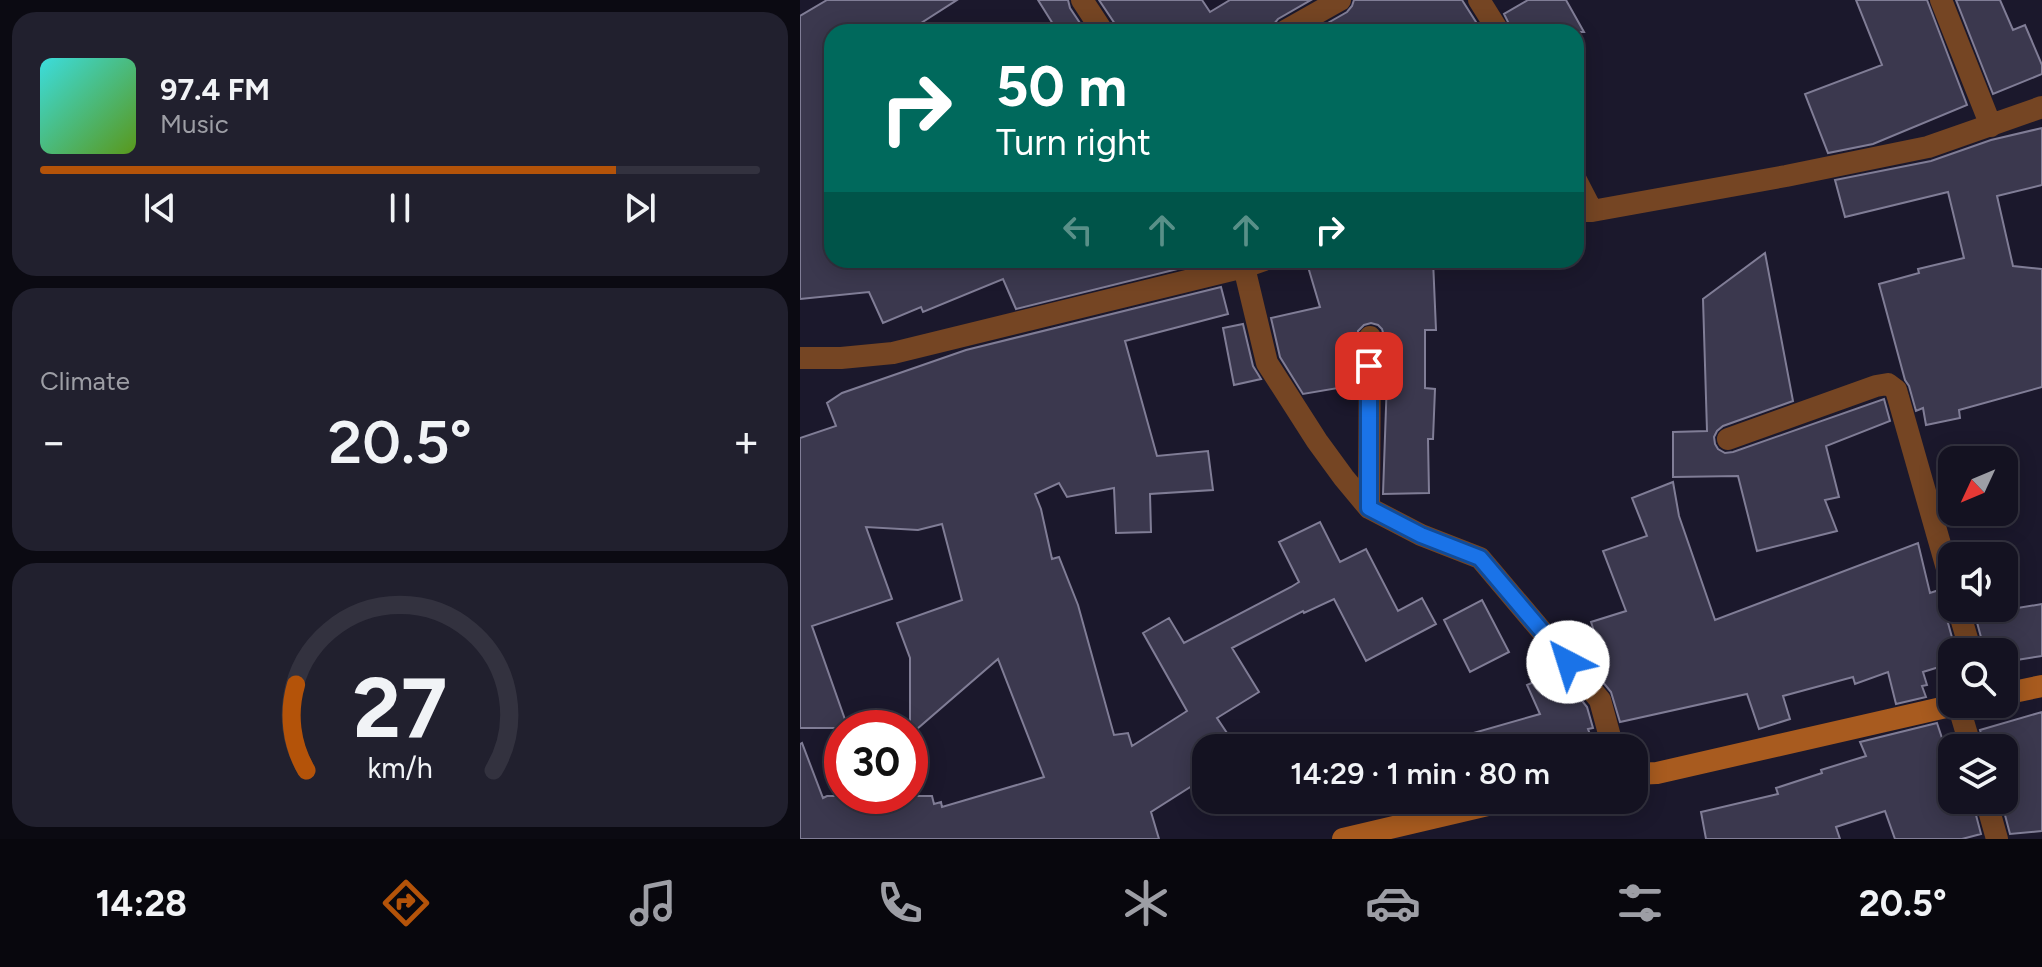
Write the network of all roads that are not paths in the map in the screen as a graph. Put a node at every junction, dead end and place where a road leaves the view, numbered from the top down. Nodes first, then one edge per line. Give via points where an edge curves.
1 (1082, 0) edge
2 (1340, 0) edge
3 (1479, 0) edge
4 (1941, 0) edge
5 (1098, 24) edge
6 (1297, 24) edge
7 (1494, 24) edge
8 (2042, 107) edge
9 (1991, 126) junction
10 (1584, 211) edge
11 (1226, 268) edge
12 (1251, 268) edge
13 (1370, 337) dead end
14 (800, 358) edge
15 (1728, 439) dead end
16 (1369, 508) junction
17 (1939, 542) edge
18 (2042, 686) edge
19 (2018, 691) edge
20 (1938, 709) edge
21 (1609, 734) edge
22 (1648, 773) edge
23 (1449, 814) edge
24 (1990, 814) edge
25 (1343, 839) edge
26 (1997, 839) edge

1 - 5 street
2 - 6 street
3 - 7 street
4 - 9 street
8 - 9 street
9 - 10 street via 1928,147
11 - 14 street via 893,353
12 - 16 street via 1267,363
13 - 16 street
15 - 17 street via 1888,384 1896,390
16 - 21 street via 1480,558 1600,700
18 - 19 main road
20 - 22 main road
23 - 25 main road
24 - 26 street

